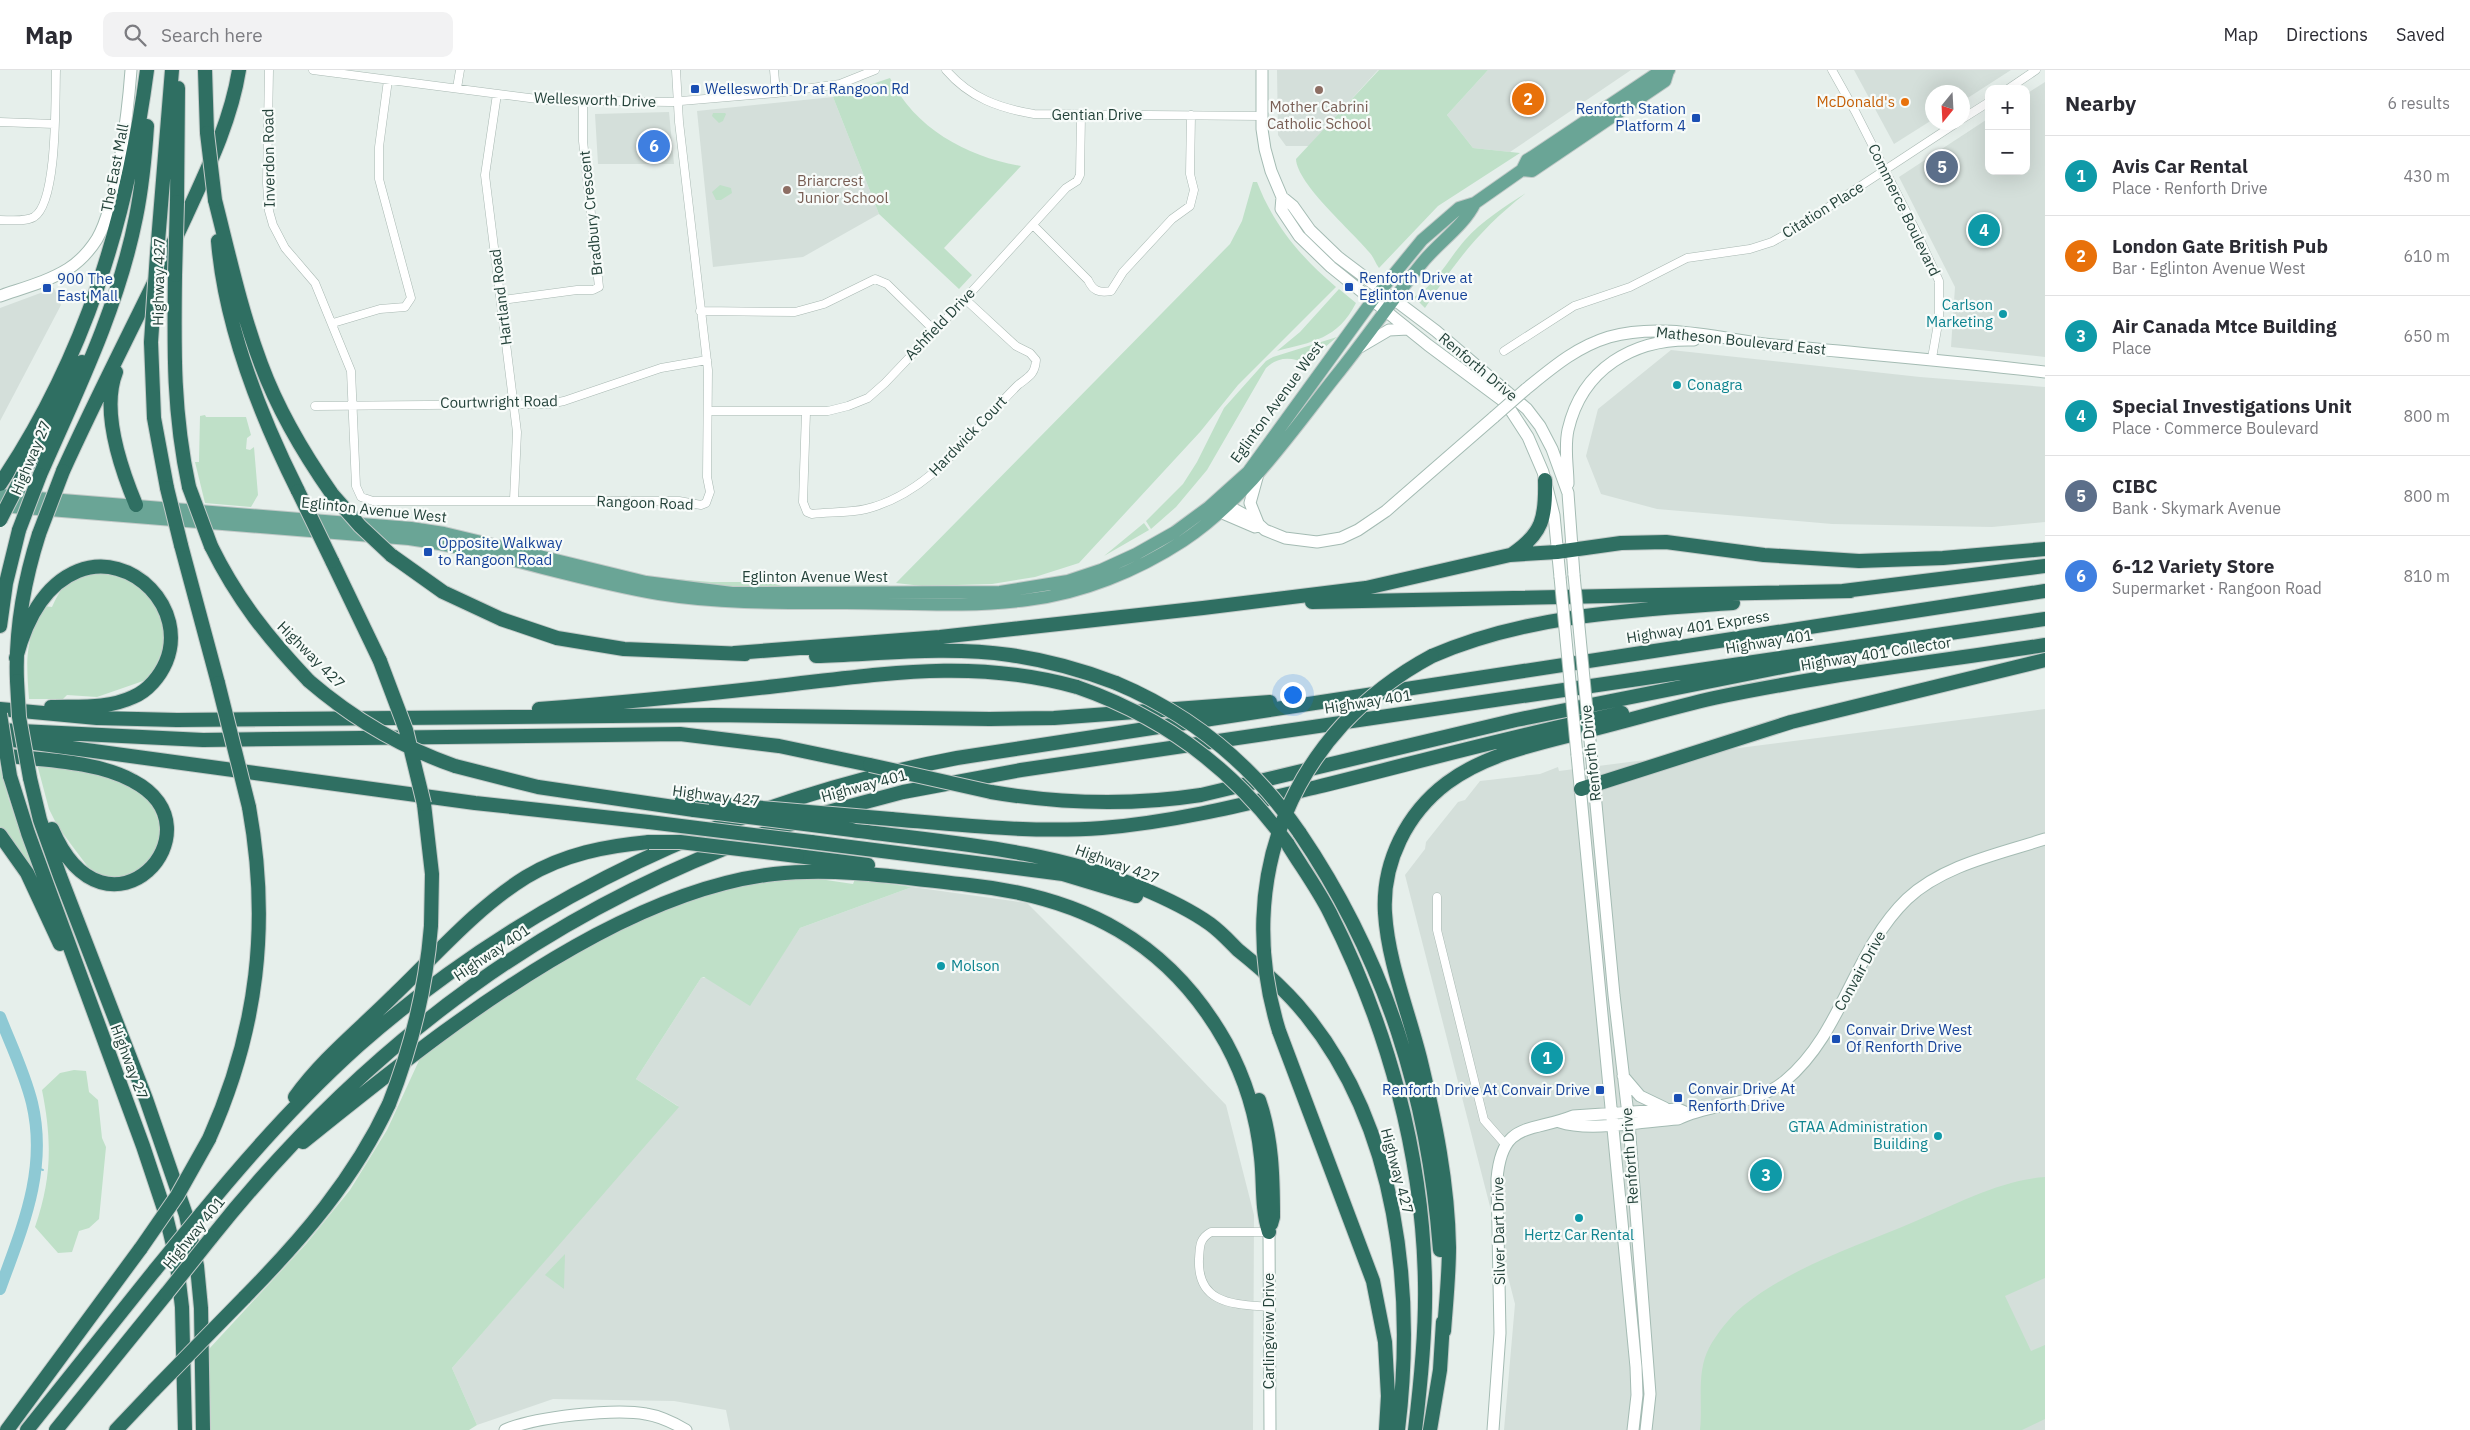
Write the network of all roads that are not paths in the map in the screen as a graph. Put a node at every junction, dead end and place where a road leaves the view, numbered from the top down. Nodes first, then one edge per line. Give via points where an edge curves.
1 (56, 70) edge
2 (131, 70) edge
3 (149, 70) edge
4 (172, 70) edge
5 (178, 70) edge
6 (205, 70) edge
7 (239, 70) edge
8 (268, 70) edge
9 (313, 70) edge
10 (460, 70) edge
11 (676, 70) edge
12 (774, 70) edge
13 (875, 70) edge
14 (946, 70) edge
15 (1262, 70) edge
16 (1668, 70) edge
17 (1832, 70) edge
18 (2036, 70) edge
19 (388, 80) junction
20 (2014, 85) edge
21 (457, 88) junction
22 (776, 93) junction
23 (496, 94) junction
24 (583, 101) junction
25 (677, 101) junction
26 (1985, 105) edge
27 (1970, 114) edge
28 (1081, 115) junction
29 (1191, 115) junction
30 (1262, 116) junction
31 (0, 122) edge
32 (54, 124) junction
33 (1946, 130) edge
34 (1885, 171) junction
35 (1282, 197) junction
36 (215, 200) junction
37 (0, 220) edge
38 (1033, 225) junction
39 (1387, 294) junction
40 (0, 296) edge
41 (965, 299) junction
42 (502, 300) junction
43 (1378, 306) junction
44 (700, 312) junction
45 (136, 320) junction
46 (333, 323) junction
47 (1408, 328) junction
48 (934, 330) junction
49 (100, 337) junction
50 (1756, 343) junction
51 (1359, 348) junction
52 (1504, 351) dead end
53 (1932, 358) junction
54 (707, 360) junction
55 (2045, 372) edge
56 (1330, 373) junction
57 (353, 405) junction
58 (513, 405) junction
59 (314, 406) dead end
60 (708, 412) junction
61 (806, 412) junction
62 (1259, 471) junction
63 (1545, 480) junction
64 (0, 484) edge
65 (1568, 493) junction
66 (0, 495) edge
67 (514, 500) junction
68 (136, 505) junction
69 (0, 506) edge
70 (1218, 507) junction
71 (0, 520) edge
72 (1260, 527) junction
73 (2045, 549) edge
74 (1572, 550) junction
75 (1558, 552) junction
76 (1510, 555) junction
77 (2045, 566) edge
78 (1851, 591) junction
79 (2045, 591) edge
80 (1203, 608) junction
81 (2045, 619) edge
82 (0, 626) edge
83 (1906, 639) junction
84 (2045, 645) edge
85 (735, 653) junction
86 (16, 658) junction
87 (2045, 660) edge
88 (1356, 697) junction
89 (1712, 699) junction
90 (0, 708) edge
91 (0, 714) edge
92 (432, 716) junction
93 (0, 730) edge
94 (0, 738) edge
95 (0, 755) edge
96 (30, 778) junction
97 (1588, 787) junction
98 (596, 796) junction
99 (0, 835) edge
100 (2045, 839) edge
101 (1437, 897) dead end
102 (1237, 948) junction
103 (104, 1043) junction
104 (1622, 1074) junction
105 (1669, 1109) junction
106 (1689, 1114) junction
107 (1628, 1118) junction
108 (1611, 1119) junction
109 (267, 1136) junction
110 (1505, 1144) junction
111 (263, 1174) junction
112 (1268, 1232) junction
113 (1269, 1307) junction
114 (1444, 1331) junction
115 (7, 1430) edge
116 (27, 1430) edge
117 (56, 1430) edge
118 (116, 1430) edge
119 (185, 1430) edge
120 (203, 1430) edge
121 (505, 1430) edge
122 (686, 1430) edge
123 (1270, 1430) edge
124 (1386, 1430) edge
125 (1398, 1430) edge
126 (1415, 1430) edge
127 (1430, 1430) edge
128 (1493, 1430) edge
129 (1633, 1430) edge
130 (1646, 1430) edge

1 - 32 street
2 - 40 main road, The East Mall via 109,207 96,239 68,268 43,281
3 - 49 highway via 145,148 136,217
3 - 64 highway via 127,185 100,283 71,355
4 - 115 highway, bridge via 151,342 154,418 166,488 249,807 260,894 255,980 235,1073 209,1139 177,1196 141,1248
5 - 98 highway, Highway 427, bridge via 176,412 189,487 211,546 229,580 253,618 309,681 339,706 385,735 454,766 521,784
6 - 36 highway, Highway 427, bridge via 207,133
7 - 45 highway via 230,110 215,150
8 - 46 street, Inverdon Road via 269,211 278,237 315,282
9 - 19 street, Wellesworth Drive
10 - 21 street
11 - 25 street, Rangoon Road
12 - 22 street
13 - 22 street, Wellesworth Drive via 840,84
14 - 28 street, Gentian Drive via 967,91 997,107 1034,114
15 - 30 main road, Renforth Drive
16 - 39 main road, Eglinton Avenue West via 1665,82 1532,171 1522,170 1476,202 1459,208 1422,240
17 - 34 street, Commerce Boulevard
18 - 20 street
19 - 21 street, Wellesworth Drive
19 - 46 street via 379,147 379,179 411,298 405,307 380,309
21 - 23 street, Wellesworth Drive
22 - 25 street, Wellesworth Drive
23 - 24 street, Wellesworth Drive
23 - 42 street, Hartland Road via 485,175
24 - 25 street, Wellesworth Drive
24 - 42 street, Bradbury Crescent via 583,141 599,286 593,290
25 - 44 street, Rangoon Road
26 - 27 street
28 - 29 street, Gentian Drive
28 - 38 street, Ashfield Drive via 1080,175
29 - 30 street, Gentian Drive
29 - 38 street via 1190,174 1194,190 1190,206 1172,219 1123,272 1111,291 1098,292 1094,289
30 - 35 main road, Renforth Drive via 1267,158
31 - 32 street
32 - 37 street via 50,183 39,212 25,220
33 - 34 street, Citation Place
34 - 52 street, Citation Place via 1780,238 1750,249 1687,258 1630,287 1574,306
34 - 53 street, Commerce Boulevard via 1938,281 1939,318
35 - 39 main road, Renforth Drive via 1324,244
35 - 43 main road, Renforth Drive via 1281,209 1299,236
36 - 85 highway, Highway 427, bridge via 233,274 261,365 300,444 332,494 391,555 442,592 501,619 557,638 624,649
36 - 118 highway, bridge via 220,265 234,324 258,398 298,491 380,661 406,730 424,804 432,874 431,926 416,1022 389,1104 369,1144 336,1195 301,1238
38 - 41 street, Ashfield Drive
39 - 43 main road, Eglinton Avenue West
39 - 65 main road, Renforth Drive via 1436,331 1527,409 1552,449
41 - 48 street, Ashfield Drive
41 - 61 street, Hardwick Court via 1016,346 1030,353 1036,360 1036,367 1030,378 1018,385 935,472 893,499 865,509 806,512 803,502
42 - 58 street, Hartland Road
43 - 47 main road, Renforth Drive
43 - 51 main road, Eglinton Avenue West
43 - 56 main road, Eglinton Avenue West
44 - 48 street via 795,312 824,304 875,279 887,284
44 - 54 street, Rangoon Road
45 - 68 highway via 112,381 110,409
45 - 86 highway, Highway 427, bridge via 63,470 39,534 22,600
46 - 57 street, Inverdon Road via 351,371
47 - 51 main road via 1390,330
47 - 63 main road, Renforth Drive via 1506,403 1528,436
48 - 61 street, Ashfield Drive via 868,398 840,409
49 - 71 highway, bridge via 75,374
49 - 82 highway, Highway 27, bridge via 19,530
50 - 53 main road, Matheson Boulevard East
50 - 65 main road via 1666,340 1625,353 1604,368 1579,398 1573,413 1566,458
50 - 72 main road, Matheson Boulevard East, bridge via 1678,332 1643,332 1610,337 1562,359 1386,511 1358,530 1341,538 1316,542 1285,538
51 - 56 main road, Eglinton Avenue West
53 - 55 main road, Matheson Boulevard East
54 - 58 street, Courtwright Road via 661,368 564,401
54 - 60 street, Rangoon Road
56 - 62 main road, Eglinton Avenue West via 1328,386
56 - 70 main road, Eglinton Avenue West via 1302,398
57 - 58 street, Courtwright Road
57 - 59 street, Courtwright Road
57 - 67 street, Rangoon Road via 356,486 366,500
58 - 67 street, Hartland Road via 517,432
60 - 61 street, Ashfield Drive
60 - 67 street, Rangoon Road via 706,477 710,492 706,503
62 - 70 main road, Eglinton Avenue West
62 - 72 main road via 1250,503
63 - 75 main road, Renforth Drive via 1554,515
63 - 76 highway via 1542,523 1532,539
65 - 74 main road, Renforth Drive
66 - 68 main road, Eglinton Avenue West
68 - 70 main road, Eglinton Avenue West via 410,528 457,536 638,580 698,590 960,594 1031,588 1102,570
69 - 70 main road, Eglinton Avenue West via 409,539 455,546 655,594 768,603 987,603 1041,598 1091,586 1142,564 1182,541
70 - 72 main road, Matheson Boulevard East via 1254,520
73 - 74 highway via 1859,561 1651,542
74 - 75 highway
74 - 97 main road, Renforth Drive, bridge via 1591,751
75 - 76 highway
75 - 97 main road, Renforth Drive, bridge via 1577,755
76 - 80 highway via 1366,588
77 - 78 highway
78 - 80 highway via 1336,601
78 - 124 highway, bridge via 1591,615 1472,640 1432,656 1383,687 1348,719 1317,756 1289,806 1270,860 1262,917 1265,975 1279,1031 1373,1281 1385,1342
79 - 88 highway, Highway 401 Express
80 - 85 highway via 940,638
81 - 83 highway
83 - 93 highway, bridge via 1810,662 1516,720 1201,795 1152,801 1094,803 1042,800 779,746 680,734 203,740
83 - 111 highway, Highway 401 via 1002,773 904,792 819,815 722,849 664,874 593,909 518,954 450,1001 392,1047 331,1103
84 - 89 highway, Highway 401 Collector
85 - 114 highway, Highway 427, bridge via 1009,655 1078,670 1156,701 1211,736 1259,780 1324,869 1362,939 1405,1055 1434,1187
86 - 90 highway via 29,622 47,594 65,578 85,568 112,568 140,579 159,598 170,621 170,645 164,666 153,682 134,697 97,705
86 - 96 highway, Highway 427, bridge via 19,717
87 - 97 highway via 1792,722
88 - 92 highway via 1015,719
88 - 109 highway, Highway 401 via 920,765 832,787 741,818 602,879 482,950 359,1046
89 - 98 highway, bridge via 1655,706 1568,724 1238,806 1161,821 1102,828 1051,829 891,819
89 - 114 highway via 1483,762 1432,795 1398,843 1386,884 1385,913 1391,951 1438,1138 1449,1249
90 - 92 highway via 97,718 168,720
91 - 103 highway, Highway 27, bridge via 10,776 28,833
92 - 126 highway, bridge via 546,708 921,670 986,670 1019,673 1077,687 1137,711 1186,740 1241,786 1287,843 1330,912 1358,972 1402,1102 1417,1185 1425,1283 1422,1370
94 - 102 highway, bridge via 341,785 1080,878 1155,903
95 - 96 highway via 99,769 124,776 144,787 161,807 167,827 165,844 156,863 138,879 123,884 102,883 80,871 61,849
96 - 120 highway, Highway 27 via 40,820 146,1098 186,1215 201,1308
97 - 104 main road, Renforth Drive
97 - 108 main road, Renforth Drive
98 - 102 highway, Highway 427, bridge via 1016,852 1085,868 1140,887 1175,904 1210,924
99 - 103 highway via 27,873
100 - 106 main road, Convair Drive via 1947,873 1920,888 1892,916 1809,1058 1785,1081 1757,1096 1731,1106
101 - 110 street via 1437,930 1484,1120
102 - 125 highway, Highway 427 via 1283,989 1326,1043 1349,1081 1375,1144 1394,1217 1401,1288 1403,1358
103 - 119 highway, Highway 27 via 158,1189 176,1257 182,1307
104 - 105 main road via 1640,1096
104 - 107 main road, Renforth Drive
105 - 106 main road, Convair Drive
105 - 107 main road, Convair Drive
106 - 107 main road, Convair Drive via 1678,1119
107 - 108 main road, Convair Drive
107 - 130 main road, Renforth Drive via 1650,1394
108 - 110 main road, Convair Drive via 1571,1126 1560,1122 1534,1126
108 - 129 main road, Renforth Drive via 1636,1367
109 - 112 highway, bridge via 318,1070 464,928 526,877 554,863 613,845 680,842 980,879 1044,890 1105,914 1148,941 1177,965 1209,1001 1246,1066 1260,1102 1269,1140 1273,1217
109 - 116 highway, Highway 401, bridge
110 - 128 main road, Silver Dart Drive via 1497,1179 1500,1333
111 - 112 highway via 436,1036 520,979 626,919 708,887 741,879 806,872 872,874 1003,889 1047,898 1103,921 1161,961 1198,1000 1227,1044 1240,1073 1258,1133
111 - 117 highway, Highway 401, bridge
112 - 113 main road, Carlingview Drive
112 - 113 street via 1211,1232 1200,1243 1198,1270 1216,1298 1224,1302
113 - 123 main road, Carlingview Drive
114 - 127 highway, Highway 427
121 - 122 main road via 535,1421 576,1415 630,1413 660,1418

